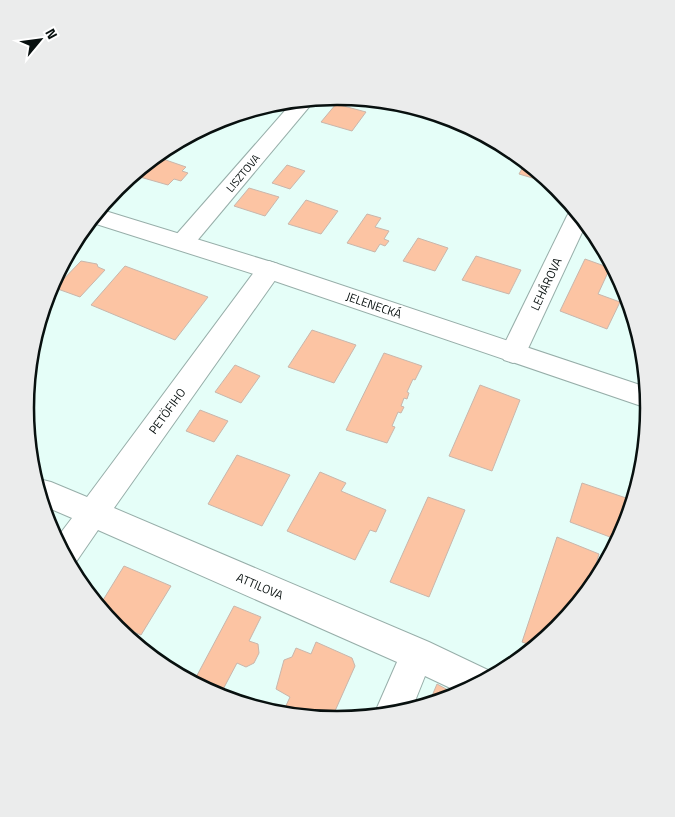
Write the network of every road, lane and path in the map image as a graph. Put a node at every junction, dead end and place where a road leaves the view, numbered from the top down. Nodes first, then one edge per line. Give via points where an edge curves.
1 (299, 107) edge
2 (102, 217) edge
3 (576, 221) edge
4 (183, 242) junction
5 (269, 270) junction
6 (513, 353) junction
7 (641, 397) edge
8 (46, 493) edge
9 (92, 514) junction
10 (68, 548) edge
11 (417, 654) junction
12 (473, 681) edge
13 (396, 706) edge

1 - 4 street, LISZTOVA
2 - 4 street, JELENECKÁ
3 - 6 street, LEHÁROVA
4 - 5 street, JELENECKÁ
5 - 6 street, JELENECKÁ
5 - 9 street, PETÖFIHO
6 - 7 street, JELENECKÁ
8 - 9 street, ATTILOVA
9 - 10 street, PETÖFIHO
9 - 11 street, ATTILOVA
11 - 12 street, ATTILOVA
11 - 13 street

